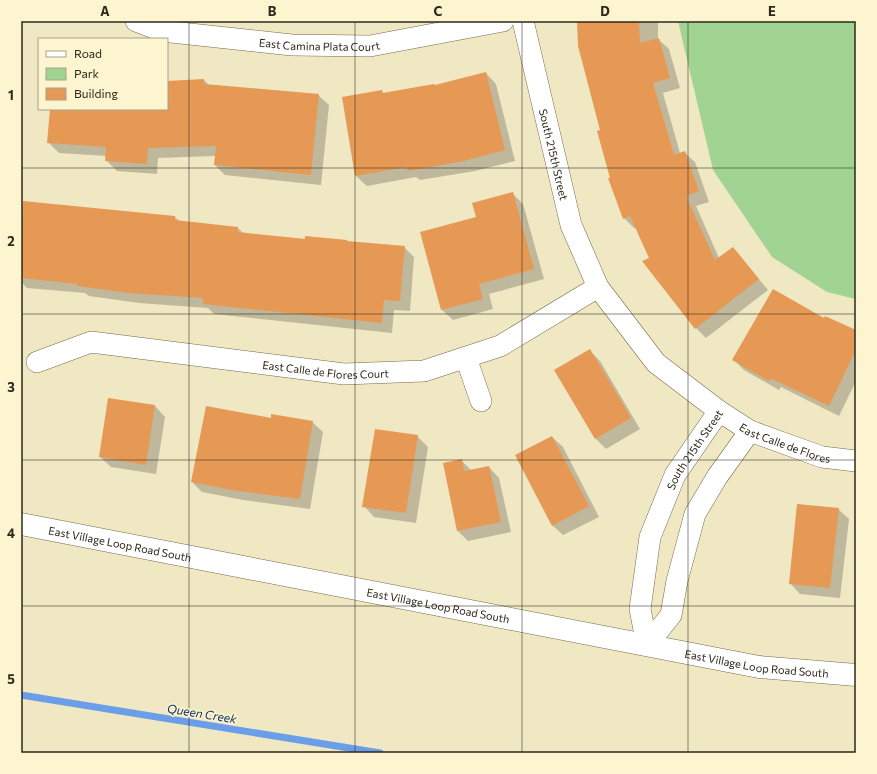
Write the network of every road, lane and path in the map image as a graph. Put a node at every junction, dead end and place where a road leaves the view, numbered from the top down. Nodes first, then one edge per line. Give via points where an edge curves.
1 (136, 21) edge
2 (503, 21) edge
3 (523, 21) edge
4 (598, 287) junction
5 (466, 358) junction
6 (36, 362) dead end
7 (481, 401) dead end
8 (719, 411) junction
9 (750, 430) junction
10 (856, 461) edge
11 (21, 524) edge
12 (647, 645) junction
13 (856, 675) edge

1 - 2 street, East Camina Plata Court via 162,30 292,45 370,46
3 - 4 street, South 215th Street via 571,225
4 - 5 street, East Calle de Flores Court via 500,346
4 - 8 street, South 215th Street via 656,362
5 - 6 street, East Calle de Flores Court via 424,371 344,374 91,342
5 - 7 street
8 - 9 street, East Calle de Flores
8 - 12 street, South 215th Street via 675,476 650,537 640,609
9 - 10 street, East Calle de Flores via 822,457
9 - 12 street via 694,514 671,615
11 - 12 street, East Village Loop Road South
12 - 13 street, East Village Loop Road South via 759,667

